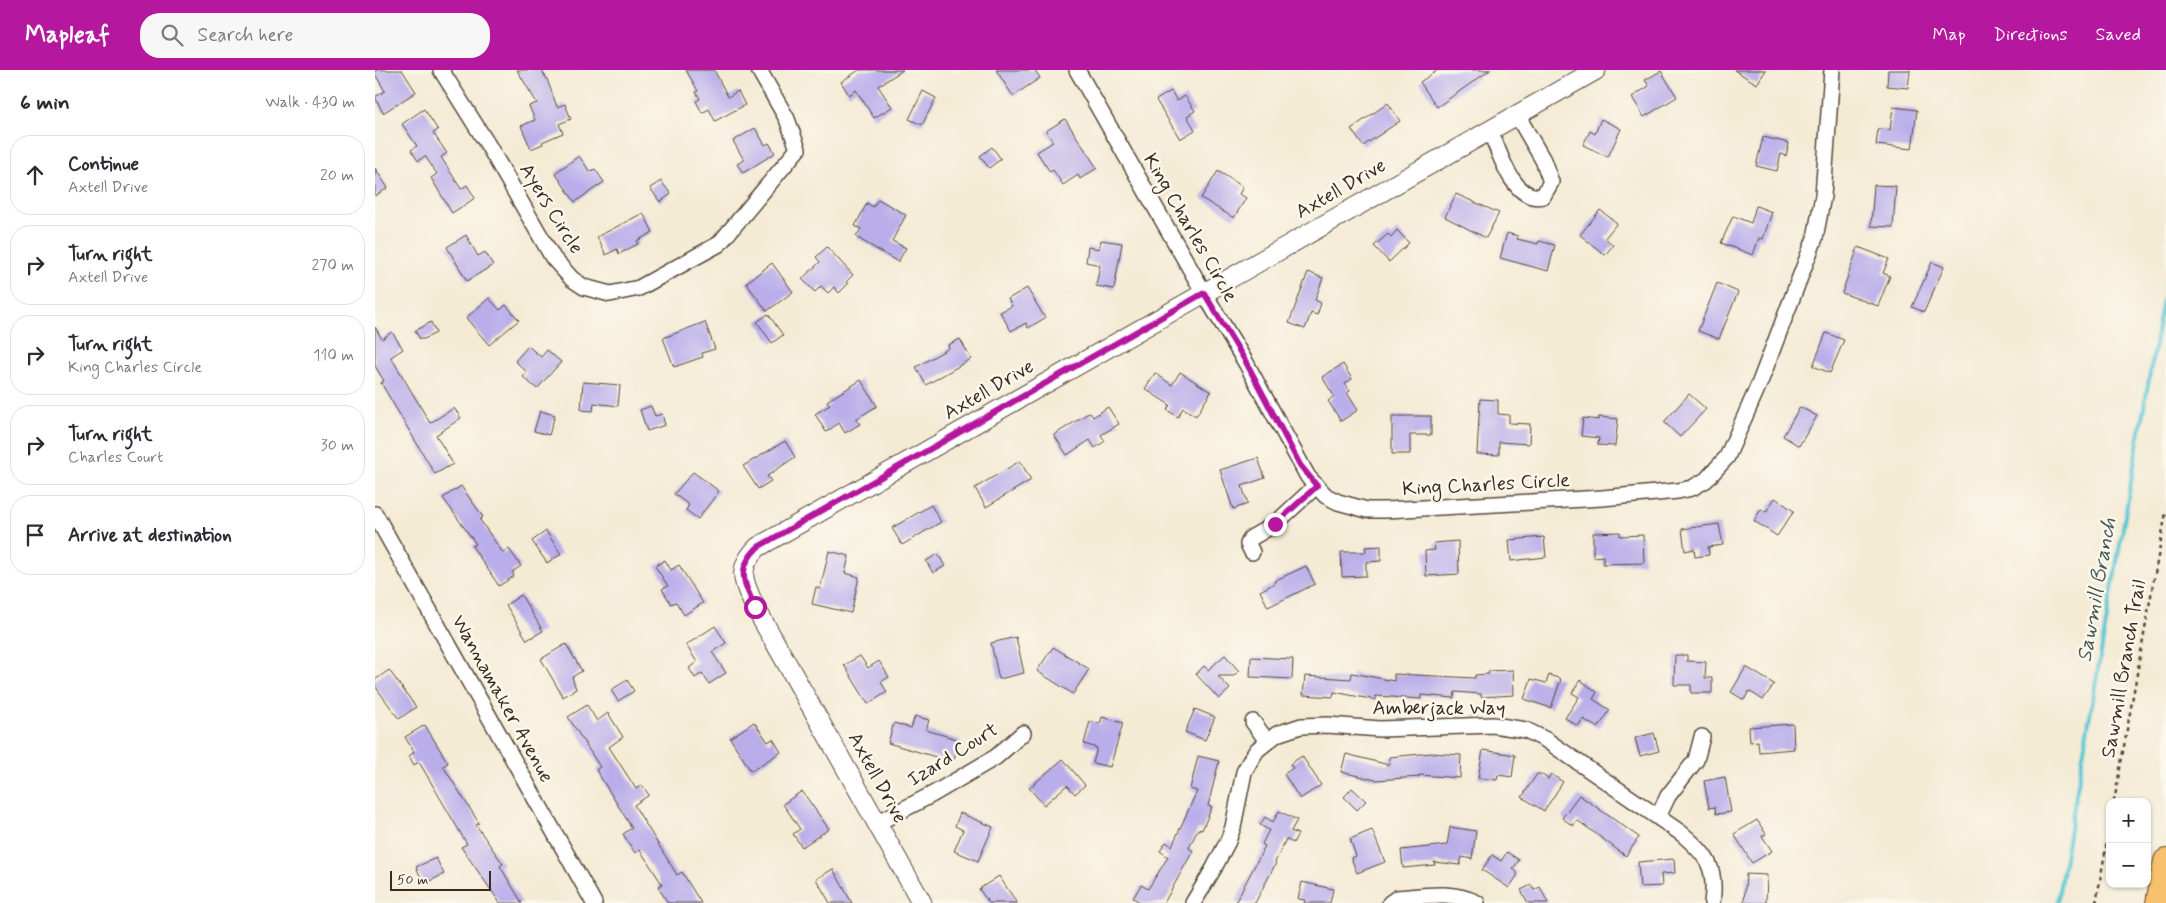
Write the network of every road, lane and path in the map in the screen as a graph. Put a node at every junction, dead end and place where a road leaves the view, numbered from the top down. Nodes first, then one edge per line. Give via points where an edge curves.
1 (441, 70) edge
2 (759, 70) edge
3 (1077, 70) edge
4 (1596, 70) edge
5 (1832, 70) edge
6 (1517, 115) junction
7 (1490, 130) junction
8 (1204, 293) junction
9 (1317, 486) junction
10 (2166, 512) edge
11 (375, 514) edge
12 (1252, 552) dead end
13 (1253, 722) dead end
14 (1023, 733) dead end
15 (1702, 737) dead end
16 (1267, 741) junction
17 (2115, 798) edge
18 (1658, 817) junction
19 (877, 823) junction
20 (2107, 843) edge
21 (2166, 862) edge
22 (594, 903) edge
23 (922, 903) edge
24 (1193, 903) edge
25 (1390, 903) edge
26 (1477, 903) edge
27 (1712, 903) edge
28 (2096, 903) edge
29 (2158, 903) edge

1 - 2 street, Ayers Circle via 553,258 584,287 610,294 639,288 719,244 798,149 787,119
3 - 8 street, King Charles Circle
4 - 6 street, Axtell Drive
5 - 9 street, King Charles Circle via 1823,196 1815,238 1760,382 1727,457 1706,480 1678,491 1386,510 1367,510 1338,502 1325,496
6 - 7 street, Axtell Drive
6 - 7 street via 1543,160 1551,182 1543,196 1528,196 1517,185
7 - 8 street, Axtell Drive
8 - 9 street, King Charles Circle via 1246,362 1300,465
8 - 19 street, Axtell Drive via 758,547 749,556 744,565 744,584 755,607
9 - 12 street via 1275,524 1251,538 1248,544
10 - 17 path, Sawmill Branch Trail
11 - 22 street, Wannamaker Avenue
13 - 16 street
14 - 19 street, Izard Court via 996,757
15 - 18 street via 1696,760 1668,796
16 - 18 street, Amberjack Way via 1301,726 1399,729 1493,725 1526,730 1546,740
16 - 24 street, Amberjack Way via 1257,750 1244,772 1228,841
18 - 27 street, Amberjack Way via 1701,850 1713,873
19 - 23 street, Axtell Drive
20 - 28 path
21 - 29 main road
25 - 26 street via 1397,898 1455,895

